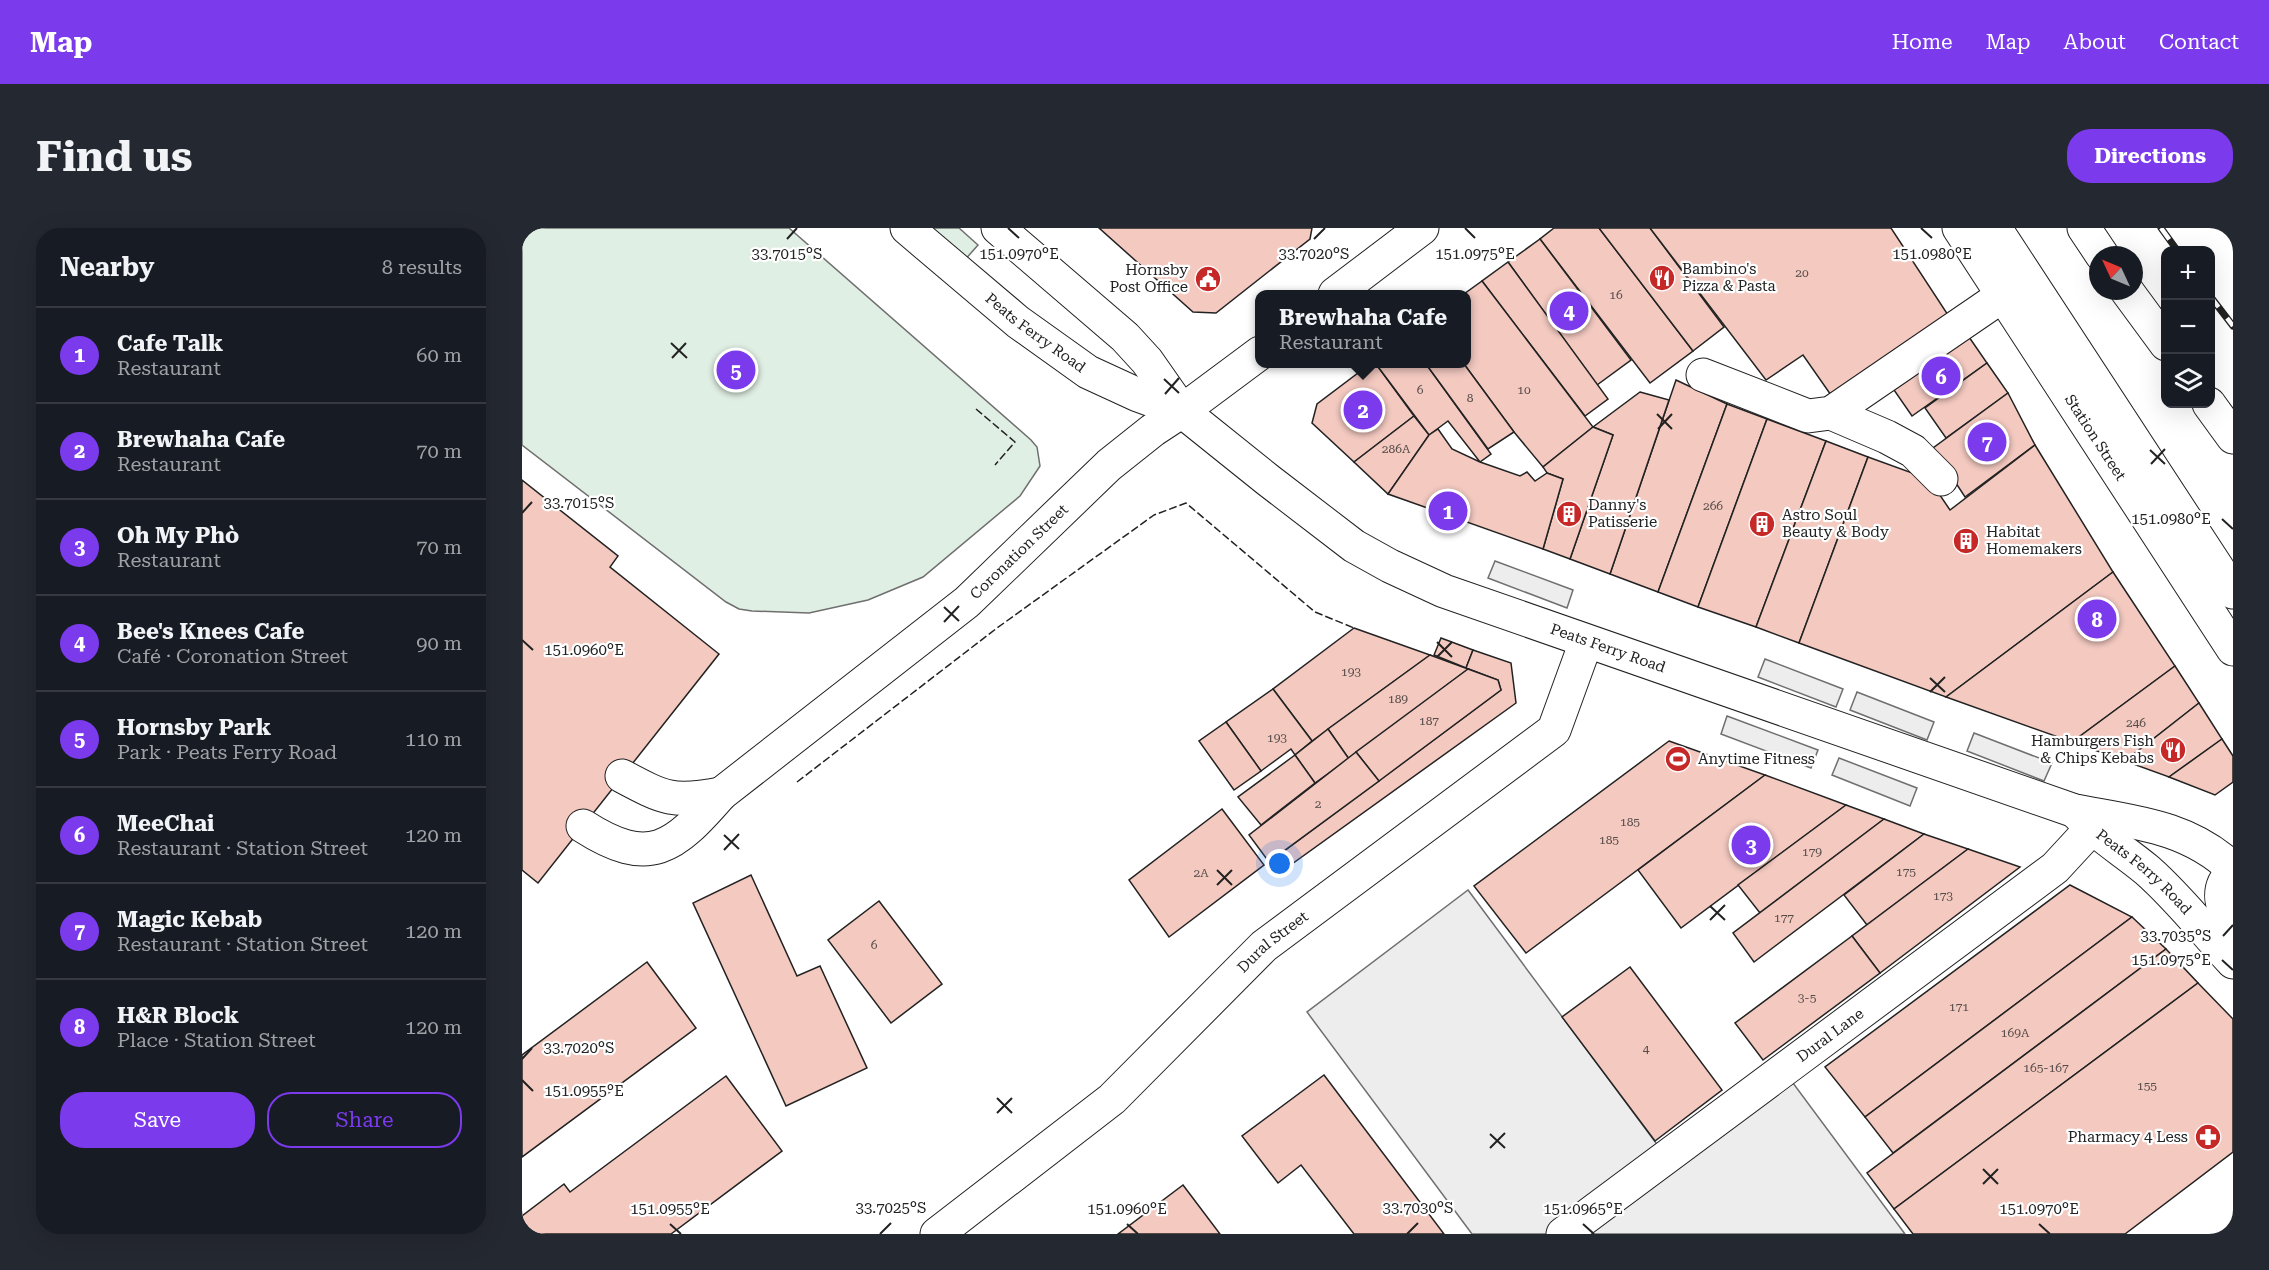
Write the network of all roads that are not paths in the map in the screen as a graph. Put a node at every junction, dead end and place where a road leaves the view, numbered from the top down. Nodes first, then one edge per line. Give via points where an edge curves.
1 (907, 228) edge
2 (998, 228) edge
3 (1959, 228) edge
4 (1995, 228) edge
5 (2084, 228) edge
6 (1418, 229) edge
7 (2096, 246) edge
8 (2015, 287) junction
9 (1340, 290) edge
10 (2134, 300) edge
11 (2161, 337) edge
12 (1255, 357) edge
13 (1703, 375) dead end
14 (2212, 408) edge
15 (1182, 411) junction
16 (1831, 413) junction
17 (2233, 437) edge
18 (1941, 479) dead end
19 (2233, 592) edge
20 (1586, 642) junction
21 (2233, 649) edge
22 (622, 776) dead end
23 (721, 794) junction
24 (2083, 820) junction
25 (583, 826) dead end
26 (2233, 870) edge
27 (2233, 927) edge
28 (2233, 962) edge
29 (937, 1234) edge
30 (1563, 1234) edge

1 - 15 street, Peats Ferry Road via 1018,322 1088,372
2 - 15 street, Peats Ferry Road via 1125,337
3 - 8 street, Station Street
4 - 8 street, Station Street
5 - 7 street
6 - 9 street
8 - 16 street
8 - 19 street, Station Street
8 - 21 street, Station Street
10 - 11 street
12 - 15 street, Coronation Street
13 - 16 street via 1808,416
14 - 17 street
15 - 20 street, Peats Ferry Road via 1328,527 1390,567 1444,591
15 - 23 street, Coronation Street via 1109,465 967,602
16 - 18 street via 1913,452
20 - 24 street, Peats Ferry Road
20 - 29 street, Dural Street via 1554,730 1264,946 1112,1099
22 - 23 street, Coronation Street via 674,799
23 - 25 street, Coronation Street via 684,833 651,849 615,844
24 - 26 street, Peats Ferry Road via 2143,824 2182,835 2208,848
24 - 28 street, Peats Ferry Road via 2171,893
24 - 30 street, Dural Lane via 2055,868
26 - 27 street via 2221,891 2224,911

